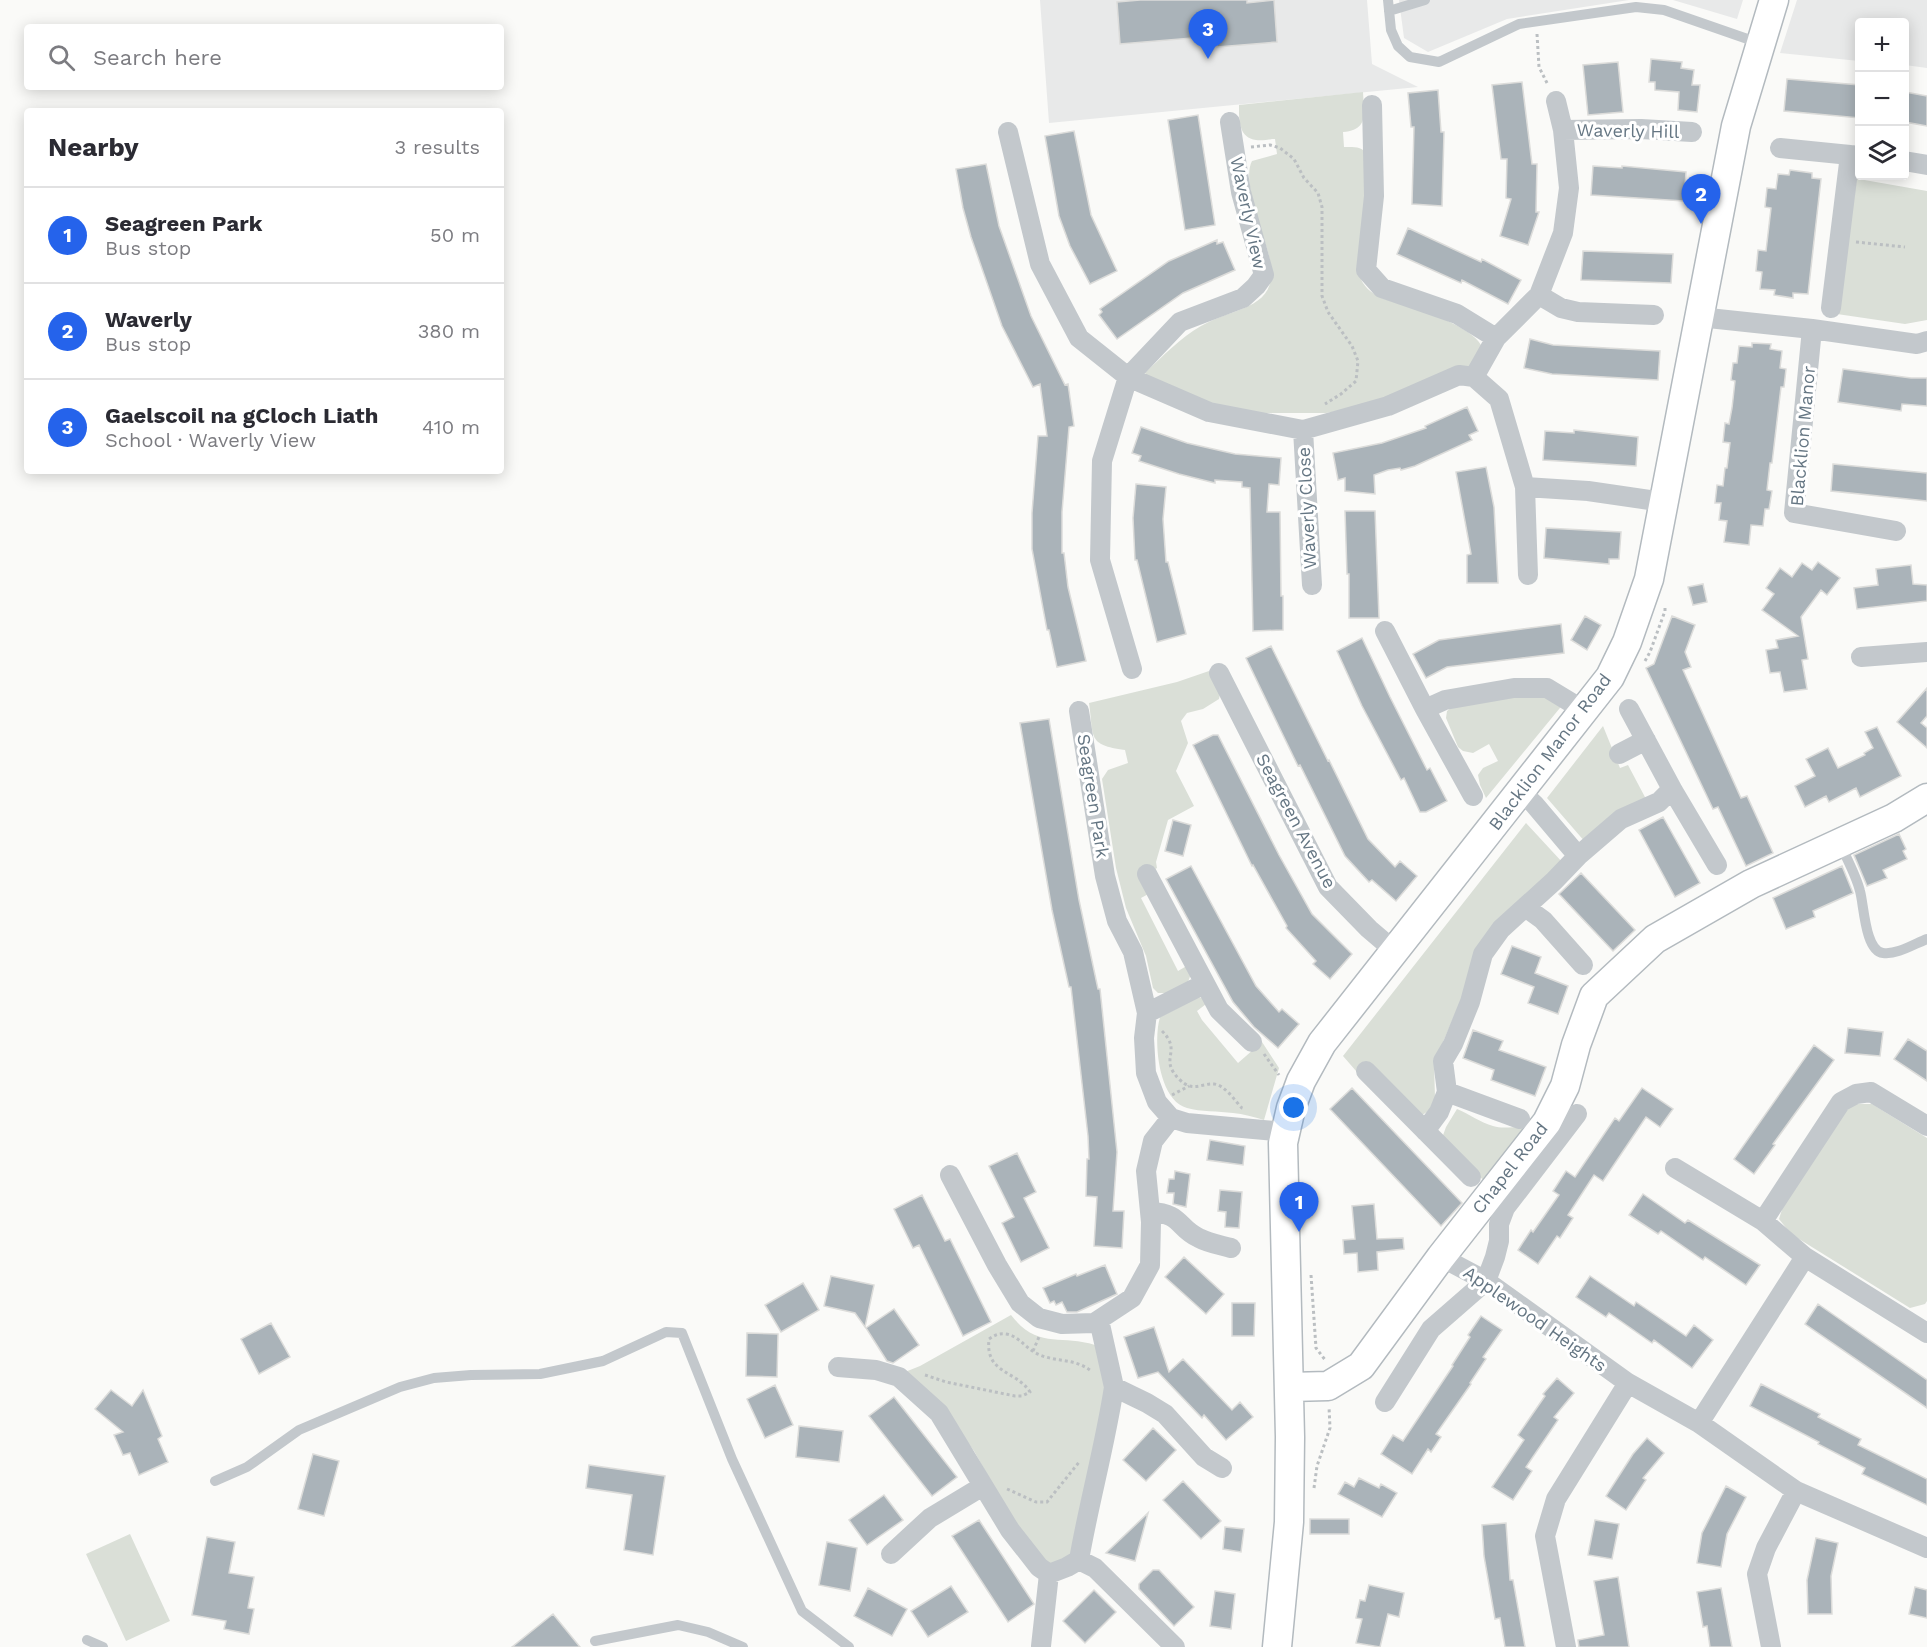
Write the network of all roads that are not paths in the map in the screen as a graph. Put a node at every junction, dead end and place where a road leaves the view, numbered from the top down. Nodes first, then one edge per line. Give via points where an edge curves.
1 (1425, 0) edge
2 (1774, 0) edge
3 (1388, 6) edge
4 (1761, 43) junction
5 (1556, 100) road end
6 (1372, 105) dead end
7 (1230, 122) dead end
8 (1563, 130) junction
9 (1008, 132) dead end
10 (1692, 132) dead end
11 (1780, 148) dead end
12 (1855, 156) edge
13 (1909, 162) edge
14 (1927, 165) edge
15 (1539, 295) junction
16 (1831, 308) dead end
17 (1654, 315) dead end
18 (1698, 317) junction
19 (1812, 329) junction
20 (1496, 338) junction
21 (1927, 341) edge
22 (1474, 377) junction
23 (1128, 378) junction
24 (1310, 428) junction
25 (1525, 487) junction
26 (1664, 502) junction
27 (1896, 531) dead end
28 (1528, 576) dead end
29 (1312, 585) dead end
30 (1385, 631) dead end
31 (1927, 652) edge
32 (1862, 657) dead end
33 (1132, 669) dead end
34 (1218, 673) dead end
35 (1425, 709) junction
36 (1629, 710) dead end
37 (1080, 711) dead end
38 (1585, 711) junction
39 (1646, 740) junction
40 (1619, 754) dead end
41 (1672, 789) junction
42 (1521, 792) junction
43 (1473, 796) dead end
44 (1927, 798) edge
45 (1840, 843) junction
46 (1578, 856) junction
47 (1717, 865) dead end
48 (1147, 874) dead end
49 (1525, 908) junction
50 (1927, 939) edge
51 (1396, 952) junction
52 (1583, 965) dead end
53 (1204, 984) junction
54 (1147, 1016) junction
55 (1252, 1042) road end
56 (1366, 1071) dead end
57 (1447, 1092) junction
58 (1577, 1114) dead end
59 (1171, 1118) junction
60 (1520, 1119) dead end
61 (1927, 1126) edge
62 (1425, 1131) junction
63 (1286, 1132) junction
64 (1675, 1168) dead end
65 (950, 1175) dead end
66 (1471, 1177) dead end
67 (1150, 1212) junction
68 (1763, 1221) junction
69 (1231, 1248) dead end
70 (1441, 1257) junction
71 (1805, 1257) junction
72 (1486, 1281) junction
73 (1099, 1320) junction
74 (1925, 1328) edge
75 (838, 1367) dead end
76 (1628, 1383) junction
77 (1114, 1387) junction
78 (1290, 1387) junction
79 (1385, 1402) dead end
80 (1699, 1423) junction
81 (1222, 1468) dead end
82 (215, 1481) dead end
83 (983, 1486) junction
84 (1797, 1491) junction
85 (1927, 1548) edge
86 (891, 1554) dead end
87 (1079, 1560) junction
88 (1049, 1574) junction
89 (87, 1641) dead end
90 (595, 1641) dead end
91 (1041, 1646) edge
92 (103, 1647) edge
93 (743, 1647) edge
94 (849, 1647) edge
95 (1175, 1647) edge
96 (1277, 1647) edge
97 (1566, 1647) edge
98 (1771, 1647) edge

1 - 3 lane
2 - 4 street, Blacklion Manor Road
3 - 4 lane via 1398,46 1410,57 1439,62 1519,24 1636,7 1664,10
4 - 18 street, Blacklion Manor Road via 1736,126
5 - 8 street, Waverly Hill
6 - 20 street via 1374,196 1366,270 1382,288 1457,314
7 - 23 street, Waverly View via 1241,192 1264,275 1243,298 1180,322
8 - 10 street, Waverly Hill
8 - 15 street, Waverly Hill via 1569,188 1563,233
9 - 23 street via 1040,264 1079,338
11 - 12 street
12 - 16 street
13 - 14 street
15 - 17 street via 1561,308 1578,312
15 - 20 street, Waverly Hill
18 - 19 street
18 - 26 street, Blacklion Manor Road
19 - 21 street via 1917,344
19 - 27 street, Blacklion Manor via 1794,513
20 - 22 street, Waverly Hill
22 - 24 street via 1459,375 1388,406
22 - 25 street via 1499,399
23 - 24 street via 1209,412
23 - 33 street via 1102,461 1100,560
24 - 29 street, Waverly Close
25 - 26 street
25 - 28 street
26 - 38 street, Blacklion Manor Road via 1649,579 1626,642 1610,677
30 - 35 street
31 - 32 street
34 - 51 street, Seagreen Avenue via 1328,887
35 - 38 street via 1445,700 1514,688 1547,688
35 - 43 street
36 - 39 street
37 - 54 street, Seagreen Park via 1105,876 1116,921 1133,952
38 - 42 street, Blacklion Manor Road
39 - 40 street
39 - 41 street
41 - 46 street via 1659,802 1622,819
41 - 47 street
42 - 46 street
42 - 51 street, Blacklion Manor Road
44 - 45 street, Chapel Road
45 - 50 lane via 1860,890 1869,940 1875,950 1882,954 1894,952
45 - 70 street, Chapel Road via 1751,884 1654,939 1594,996 1565,1086 1548,1122
46 - 49 street
48 - 53 street
49 - 52 street via 1543,920
49 - 57 street via 1501,929 1483,954 1470,1002 1443,1061
51 - 63 street, Blacklion Manor Road via 1322,1043 1301,1081
53 - 54 street
53 - 55 street via 1219,1010
54 - 59 street, Seagreen Park via 1146,1073 1157,1102
56 - 62 street
57 - 60 street
57 - 62 street
58 - 72 street via 1505,1208
59 - 63 street via 1187,1123
59 - 67 street via 1153,1141 1146,1171
61 - 68 street via 1871,1092 1841,1102
62 - 66 street
63 - 78 street, Blacklion Manor Road via 1283,1143
64 - 68 street
65 - 73 street via 1020,1303 1038,1318 1062,1324
67 - 69 street via 1163,1212 1197,1238
67 - 73 street via 1150,1265 1132,1298
68 - 71 street
70 - 72 street, Applewood Heights
70 - 78 street, Chapel Road via 1361,1366 1328,1386
71 - 74 street
71 - 80 street
72 - 76 street, Applewood Heights
72 - 79 street via 1431,1329
73 - 77 street
75 - 83 street via 876,1370 899,1377 939,1413
76 - 80 street, Applewood Heights
76 - 97 street via 1556,1499 1545,1536
77 - 81 street via 1165,1414 1204,1457
77 - 87 street
78 - 96 street via 1289,1522
80 - 84 street, Applewood Heights
82 - 94 lane via 247,1467 299,1430 400,1387 434,1378 540,1374 603,1361 666,1332 682,1332 732,1459 802,1611
83 - 86 street via 930,1518
83 - 88 street via 1010,1530
84 - 85 street, Applewood Heights
84 - 98 street via 1766,1548 1757,1574
87 - 88 street
87 - 95 street via 1095,1568
88 - 91 street
89 - 92 lane
90 - 93 lane via 678,1625

